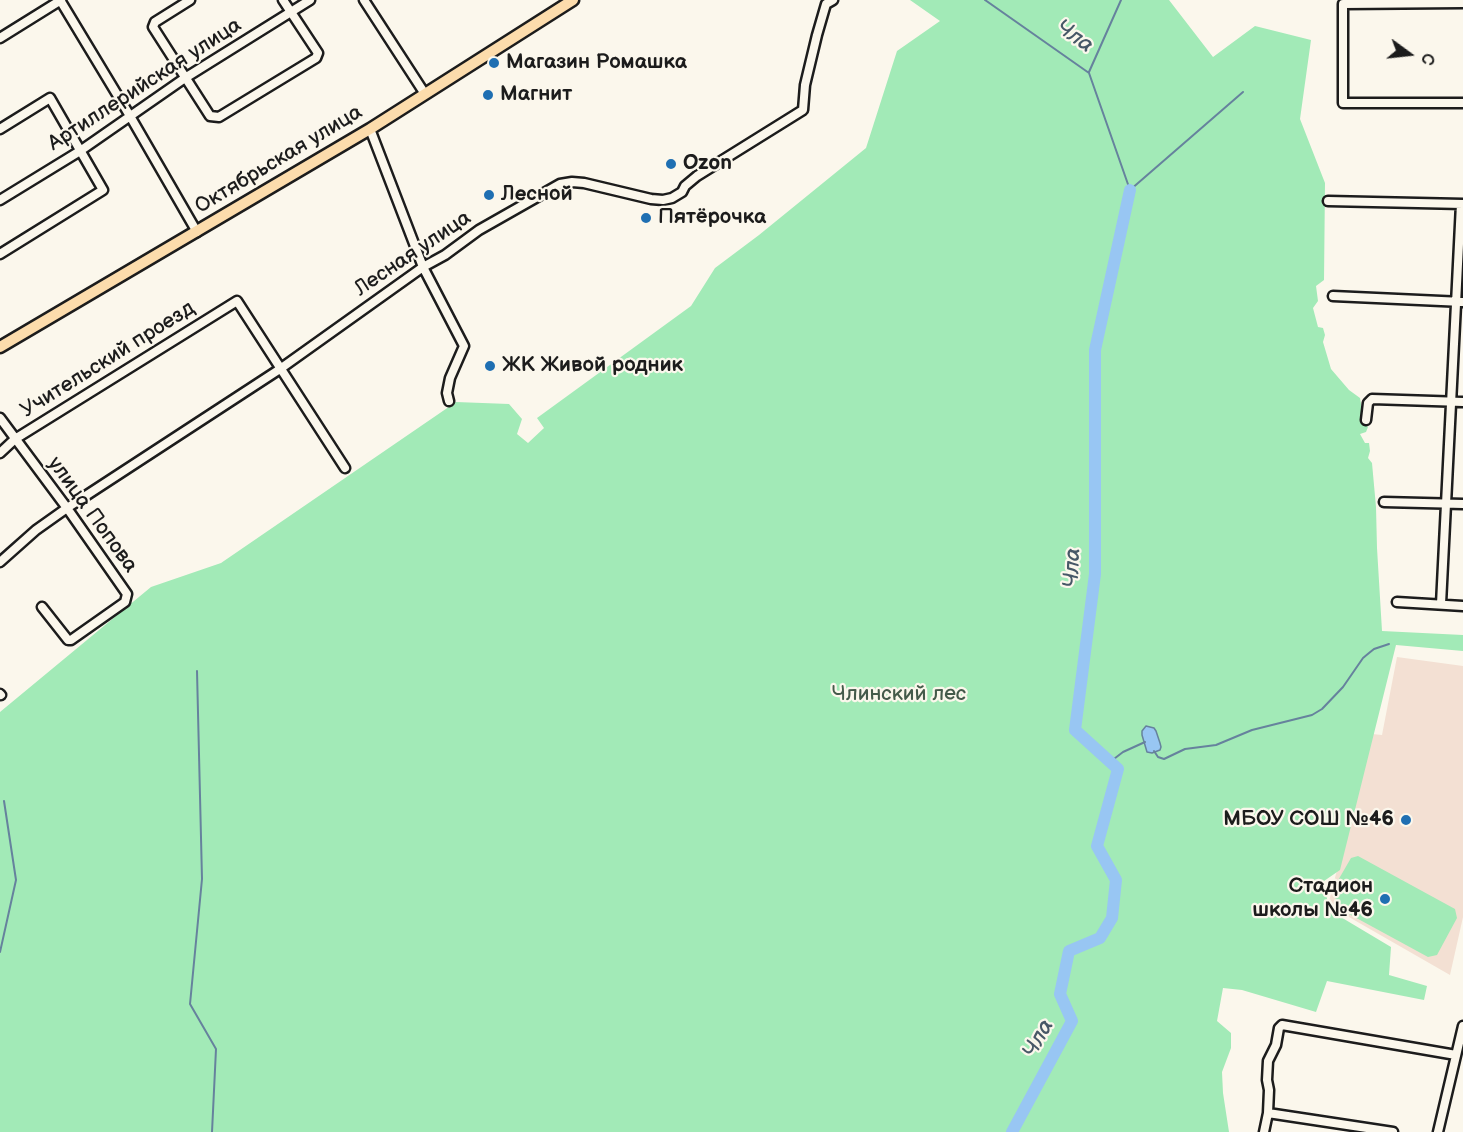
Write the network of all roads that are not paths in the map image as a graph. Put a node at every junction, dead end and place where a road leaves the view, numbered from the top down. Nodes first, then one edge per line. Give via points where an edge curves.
1 (60, 0) edge
2 (190, 0) edge
3 (283, 0) edge
4 (310, 0) edge
5 (364, 0) edge
6 (573, 0) edge
7 (833, 0) edge
8 (1463, 3) edge
9 (291, 12) junction
10 (0, 38) edge
11 (185, 78) junction
12 (425, 94) junction
13 (1463, 103) edge
14 (130, 116) junction
15 (0, 129) edge
16 (370, 129) junction
17 (80, 151) junction
18 (0, 200) edge
19 (1328, 201) dead end
20 (1462, 204) edge
21 (197, 232) junction
22 (0, 254) edge
23 (423, 267) junction
24 (1333, 296) dead end
25 (1460, 302) edge
26 (0, 346) edge
27 (280, 369) junction
28 (449, 401) dead end
29 (1452, 402) junction
30 (1463, 402) edge
31 (0, 418) edge
32 (1366, 420) dead end
33 (15, 439) junction
34 (0, 453) edge
35 (345, 468) dead end
36 (1384, 502) dead end
37 (1447, 503) junction
38 (1463, 504) edge
39 (67, 508) junction
40 (0, 562) edge
41 (1397, 602) dead end
42 (1441, 604) junction
43 (1463, 606) edge
44 (42, 607) dead end
45 (1463, 1026) edge
46 (1456, 1055) junction
47 (1268, 1113) junction
48 (1264, 1132) edge
49 (1393, 1132) edge
50 (1438, 1132) edge

1 - 10 street
1 - 14 street
2 - 11 street via 153,27
3 - 9 street
4 - 9 street, Артиллерийская улица
5 - 12 street
6 - 12 main road, Октябрьская улица
7 - 23 street, Лесная улица via 826,4 817,35 803,110 697,176 682,192 663,200 584,183 560,184
8 - 13 street via 1343,4 1343,103
9 - 11 street, Артиллерийская улица
9 - 11 street via 318,53 316,58 219,117 210,116
11 - 14 street, Артиллерийская улица
12 - 16 main road, Октябрьская улица
14 - 17 street, Артиллерийская улица
14 - 21 street
15 - 17 street via 50,98
16 - 21 main road, Октябрьская улица
16 - 23 street
17 - 18 street, Артиллерийская улица
17 - 22 street via 103,190
19 - 20 street
20 - 25 street
21 - 26 main road, Октябрьская улица
23 - 27 street, Лесная улица
23 - 28 street via 464,346 450,378
24 - 25 street
25 - 29 street
27 - 33 street, Учительский проезд via 237,301
27 - 35 street
27 - 39 street, Лесная улица
29 - 30 street
29 - 32 street via 1372,399
29 - 37 street
31 - 33 street, улица Попова
33 - 34 street, Учительский проезд
33 - 39 street, улица Попова
36 - 37 street
37 - 38 street
37 - 42 street
39 - 40 street, Лесная улица
39 - 44 street, улица Попова via 127,594 125,602 71,640
41 - 42 street
42 - 43 street
45 - 46 street
46 - 47 street via 1282,1025 1268,1061
46 - 50 street
47 - 48 street
47 - 49 street

